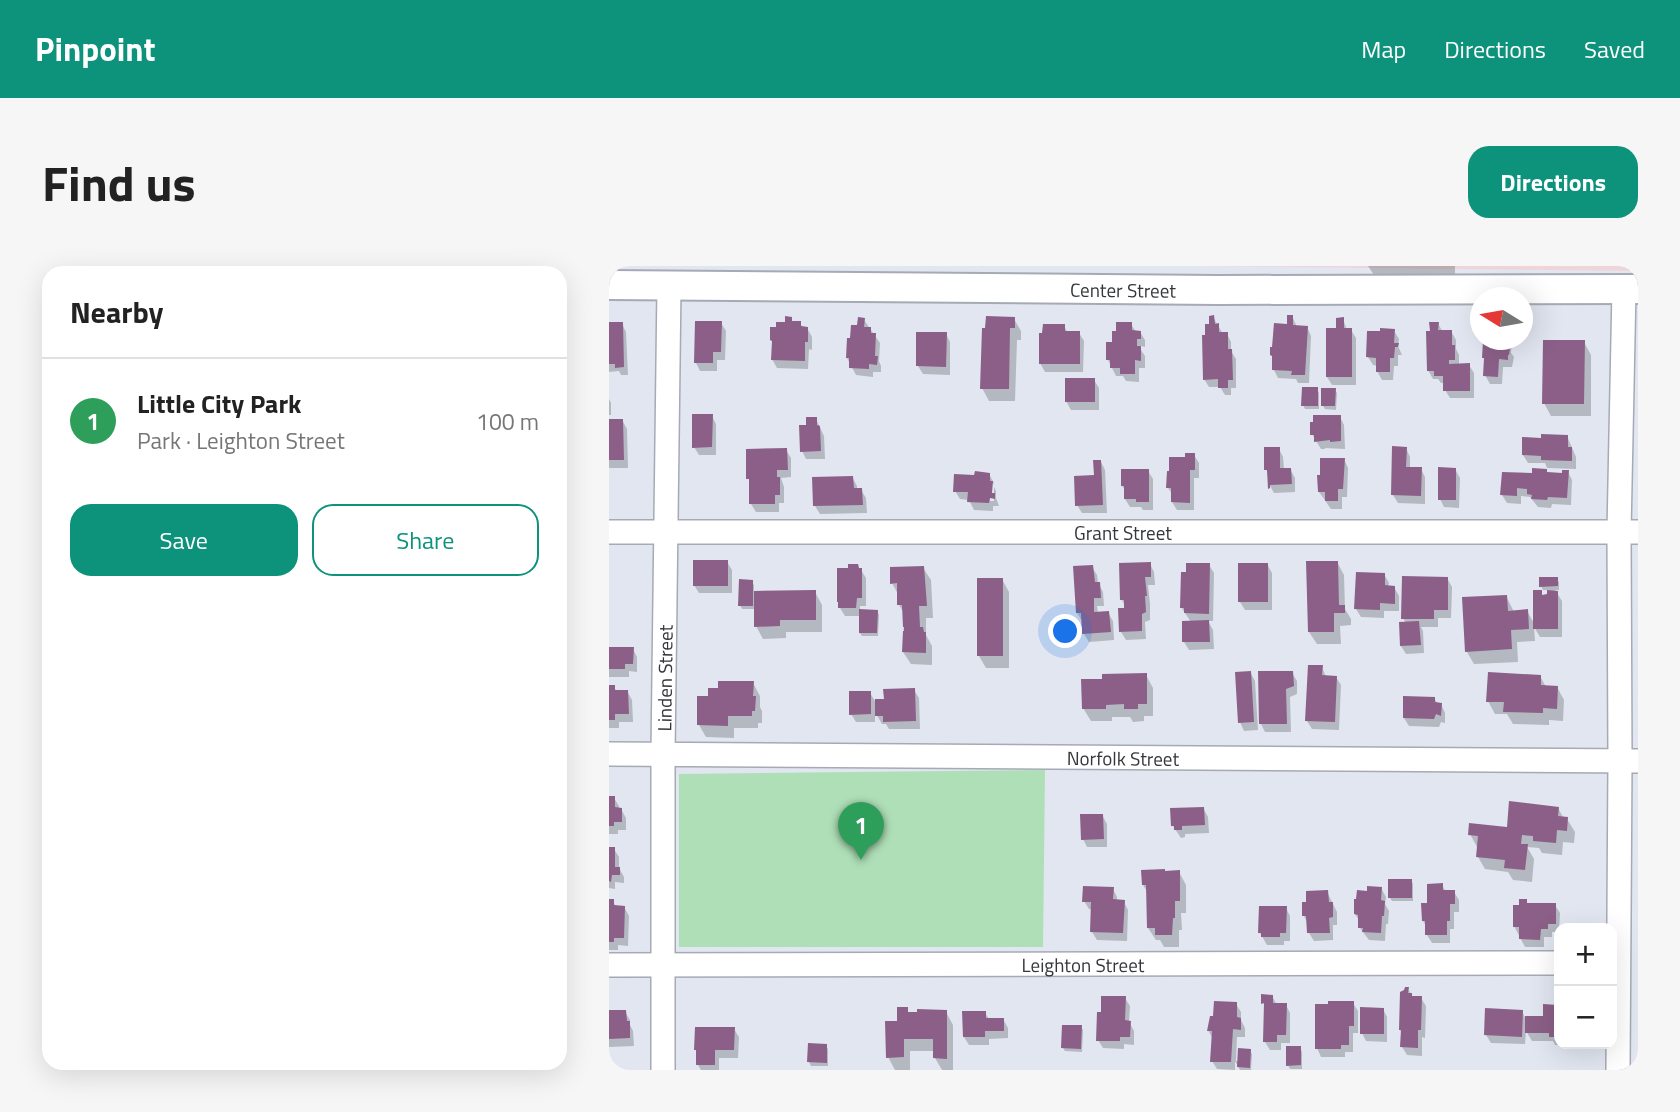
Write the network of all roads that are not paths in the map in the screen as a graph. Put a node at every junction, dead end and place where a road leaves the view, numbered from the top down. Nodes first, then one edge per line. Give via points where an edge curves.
1 (609, 285) edge
2 (669, 285) junction
3 (1631, 289) edge
4 (609, 532) edge
5 (1628, 532) edge
6 (667, 533) junction
7 (663, 753) junction
8 (609, 754) edge
9 (1629, 761) edge
10 (1554, 963) edge
11 (1623, 963) edge
12 (664, 964) junction
13 (609, 965) edge
14 (663, 1070) edge
15 (1618, 1070) edge

1 - 2 street, Center Street
2 - 3 street, Center Street
2 - 6 street, Linden Street
3 - 5 street
4 - 6 street, Grant Street
5 - 6 street, Grant Street
5 - 9 street
6 - 7 street, Linden Street
7 - 8 street, Norfolk Street
7 - 9 street, Norfolk Street
7 - 12 street, Linden Street
9 - 11 street
10 - 12 street, Leighton Street
11 - 15 street
12 - 13 street, Leighton Street
12 - 14 street, Linden Street

